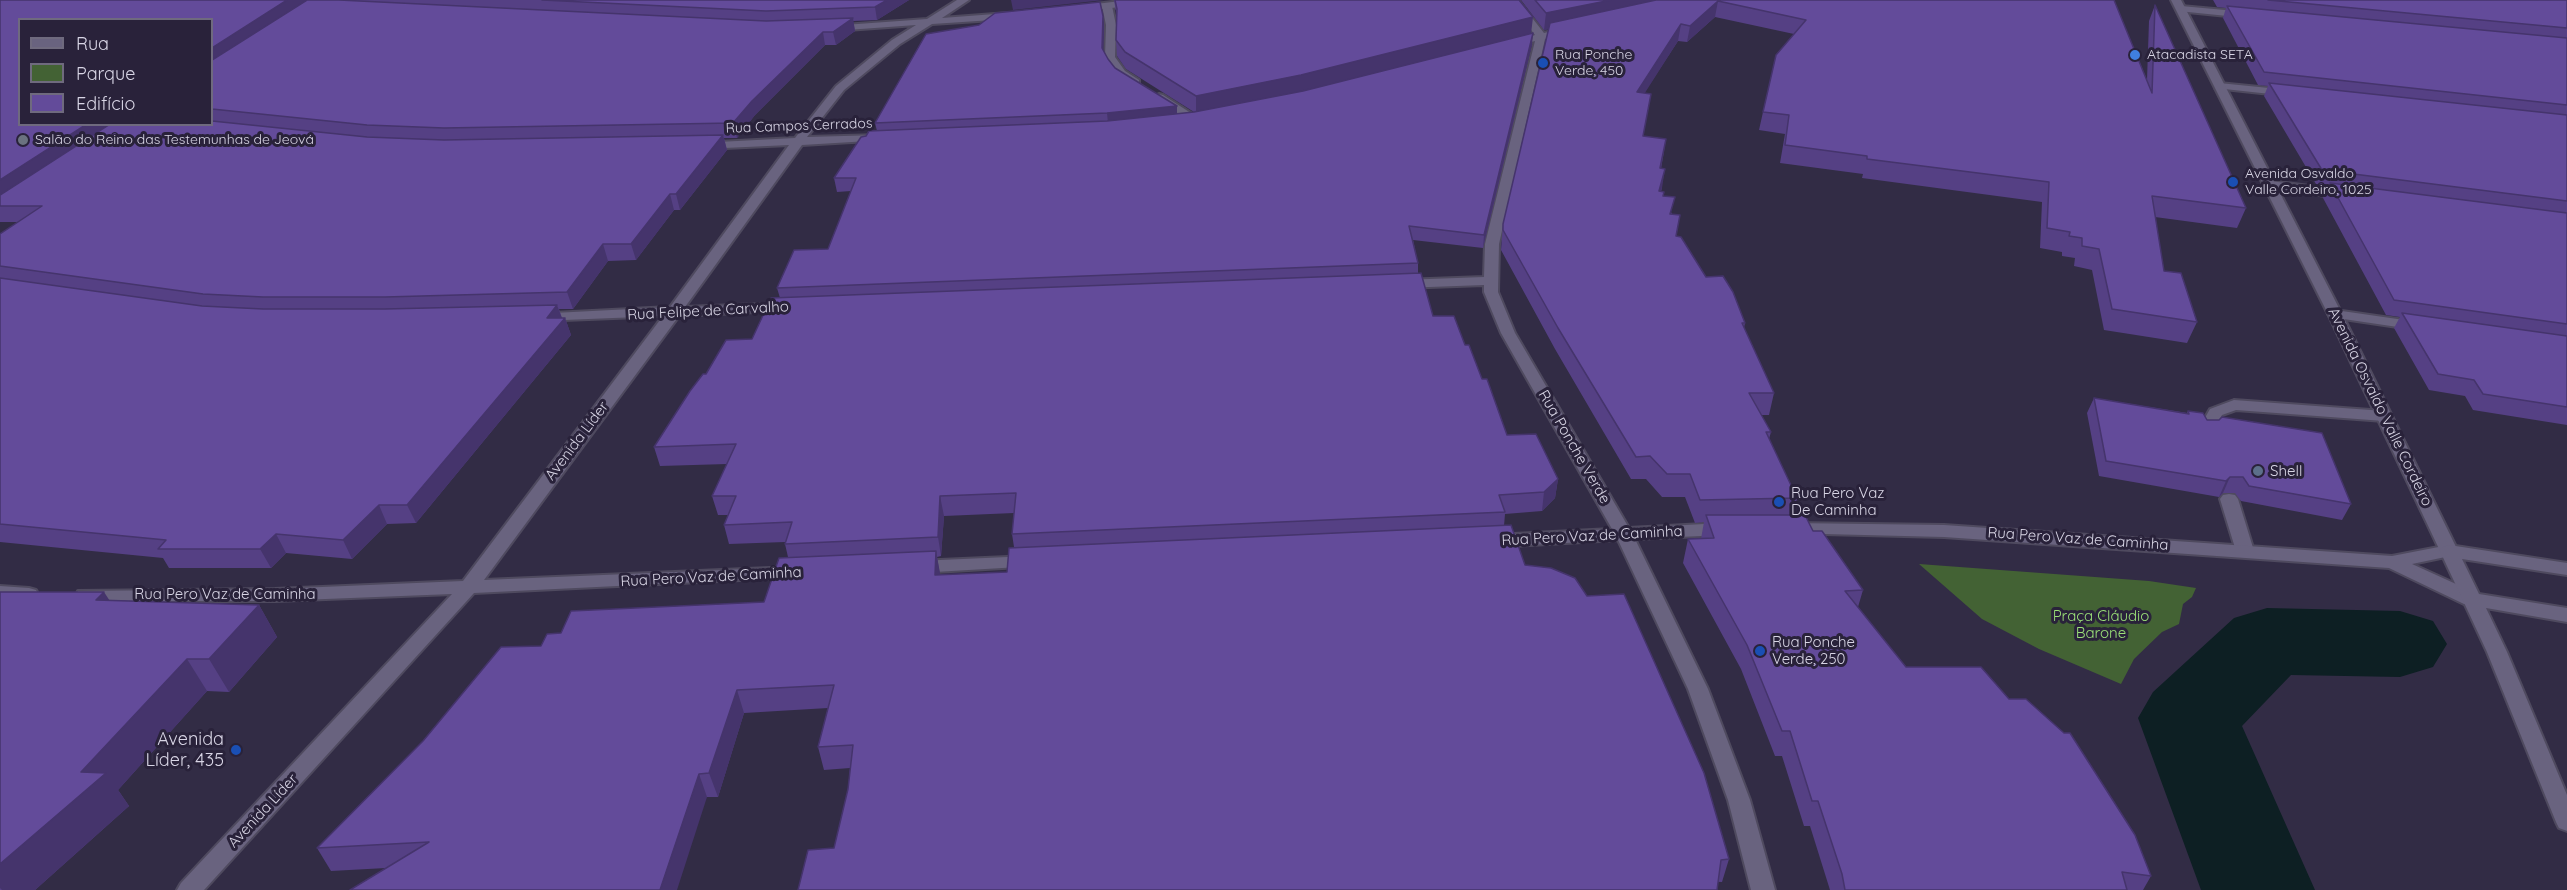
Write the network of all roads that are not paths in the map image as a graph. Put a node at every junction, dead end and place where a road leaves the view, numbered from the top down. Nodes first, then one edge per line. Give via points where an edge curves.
1 (964, 0) edge
2 (1152, 0) edge
3 (1513, 0) edge
4 (2178, 4) edge
5 (1107, 6) junction
6 (1064, 10) edge
7 (1021, 15) edge
8 (2263, 16) edge
9 (927, 24) junction
10 (1580, 28) edge
11 (824, 29) edge
12 (1541, 36) junction
13 (1500, 47) edge
14 (2220, 86) junction
15 (2301, 94) edge
16 (1175, 122) edge
17 (892, 138) edge
18 (797, 142) junction
19 (696, 145) edge
20 (2270, 185) junction
21 (2365, 197) edge
22 (1490, 280) junction
23 (1382, 285) edge
24 (798, 307) edge
25 (674, 312) junction
26 (2335, 314) junction
27 (519, 317) edge
28 (2428, 327) edge
29 (2384, 416) junction
30 (2206, 430) edge
31 (2229, 499) dead end
32 (1744, 529) edge
33 (1776, 529) edge
34 (1624, 535) junction
35 (1481, 541) edge
36 (2245, 551) junction
37 (2449, 551) junction
38 (1052, 561) edge
39 (2392, 562) junction
40 (897, 568) edge
41 (2567, 569) edge
42 (813, 572) edge
43 (468, 588) junction
44 (0, 592) edge
45 (2471, 599) junction
46 (2567, 615) edge
47 (2567, 822) edge
48 (189, 890) edge
49 (1763, 890) edge

1 - 9 street, Avenida Líder
2 - 5 street
3 - 12 street
4 - 8 street
4 - 14 street, Avenida Osvaldo Valle Cordeiro
5 - 6 street
5 - 16 street via 1114,66 1200,118
7 - 9 street
9 - 11 street
9 - 18 street, Avenida Líder via 896,42 840,88
10 - 12 street
12 - 13 street
12 - 22 street, Rua Ponche Verde via 1492,244
14 - 15 street
14 - 20 street, Avenida Osvaldo Valle Cordeiro
17 - 18 street, Rua Campos Cerrados
18 - 19 street, Rua Campos Cerrados
18 - 25 street, Avenida Líder
20 - 21 street
20 - 26 street, Avenida Osvaldo Valle Cordeiro
22 - 23 street
22 - 34 street, Rua Ponche Verde via 1497,310 1508,333
24 - 25 street, Rua Felipe de Carvalho
25 - 27 street, Rua Felipe de Carvalho
25 - 43 street, Avenida Líder
26 - 28 street
26 - 29 street, Avenida Osvaldo Valle Cordeiro
29 - 30 street via 2234,405 2216,412
29 - 37 street, Avenida Osvaldo Valle Cordeiro
31 - 36 street
32 - 34 street, Rua Pero Vaz de Caminha
33 - 36 street, Rua Pero Vaz de Caminha via 1944,531
34 - 35 street, Rua Pero Vaz de Caminha
34 - 49 street, Rua Ponche Verde via 1698,689 1739,800
36 - 39 street, Rua Pero Vaz de Caminha
37 - 39 street, Rua Pero Vaz de Caminha
37 - 41 street, Rua Pero Vaz de Caminha
37 - 45 street, Avenida Osvaldo Valle Cordeiro
38 - 40 street
39 - 45 street, Rua Pero Vaz de Caminha
42 - 43 street, Rua Pero Vaz de Caminha
43 - 44 street, Rua Pero Vaz de Caminha via 275,595
43 - 48 street, Avenida Líder
45 - 46 street, Rua Pero Vaz de Caminha
45 - 47 street, Avenida Osvaldo Valle Cordeiro

